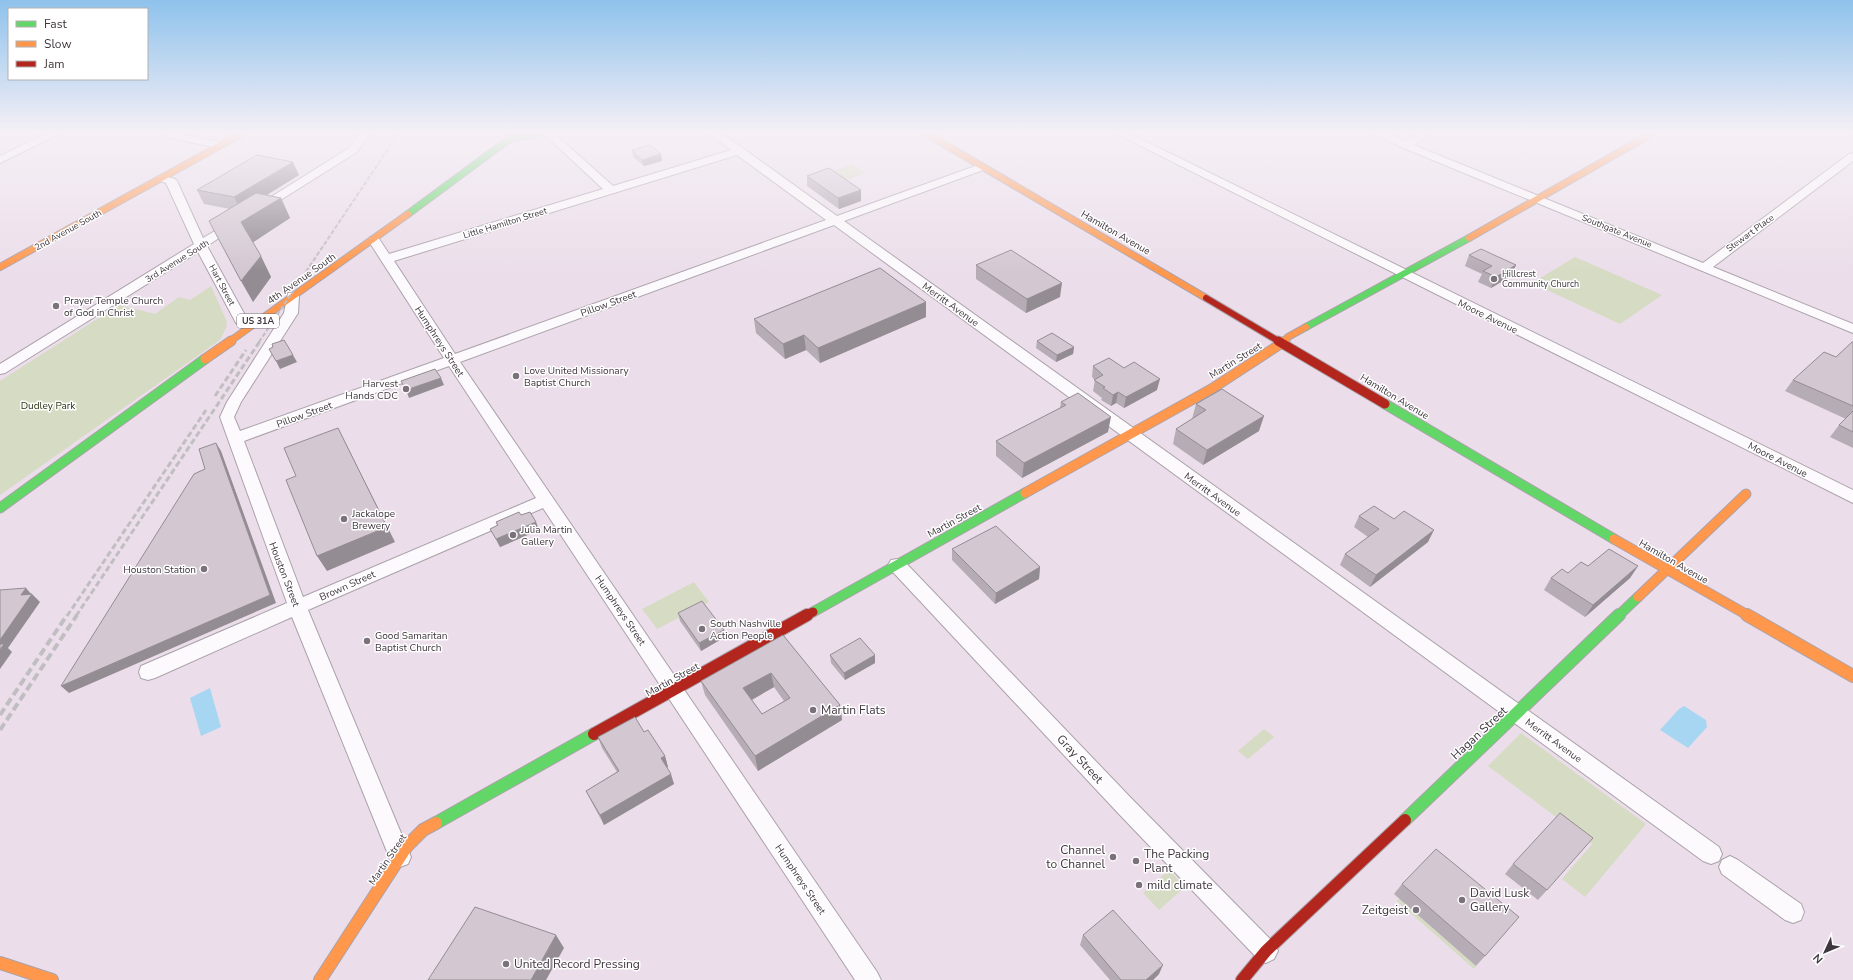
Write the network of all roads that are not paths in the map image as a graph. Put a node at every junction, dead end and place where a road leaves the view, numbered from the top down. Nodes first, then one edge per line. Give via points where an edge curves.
1 (158, 180) edge
2 (167, 180) edge
3 (305, 180) edge
4 (455, 180) edge
5 (600, 180) edge
6 (644, 180) edge
7 (778, 180) edge
8 (947, 180) edge
9 (1004, 180) edge
10 (1213, 180) edge
11 (1492, 180) edge
12 (1573, 180) edge
13 (1821, 180) edge
14 (611, 190) junction
15 (1540, 199) junction
16 (835, 220) junction
17 (374, 240) junction
18 (201, 246) junction
19 (386, 258) junction
20 (0, 267) edge
21 (1705, 267) junction
22 (1402, 274) junction
23 (293, 296) junction
24 (254, 323) junction
25 (1853, 329) edge
26 (1284, 343) junction
27 (452, 360) junction
28 (0, 370) edge
29 (1130, 434) junction
30 (234, 439) junction
31 (1746, 494) dead end
32 (1853, 497) edge
33 (547, 501) junction
34 (0, 508) edge
35 (897, 565) junction
36 (1666, 569) junction
37 (297, 606) junction
38 (148, 672) dead end
39 (1853, 676) edge
40 (675, 690) junction
41 (1517, 714) junction
42 (1711, 854) dead end
43 (400, 857) junction
44 (1730, 868) dead end
45 (1793, 912) dead end
46 (1266, 951) junction
47 (0, 963) edge
48 (52, 980) edge
49 (320, 980) edge
50 (869, 980) edge
51 (1242, 980) edge

1 - 20 street, 2nd Avenue South
2 - 18 street, Hart Street via 171,181
3 - 18 street, 3rd Avenue South
4 - 17 street, 4th Avenue South / US 31A
5 - 14 street
6 - 14 street, Little Hamilton Street
7 - 16 street, Merritt Avenue
8 - 16 street, Pillow Street
9 - 26 street, Hamilton Avenue
10 - 22 street, Moore Avenue
11 - 15 street, Southgate Avenue
12 - 15 street, Martin Street
13 - 21 street, Stewart Place
14 - 19 street, Little Hamilton Street
15 - 21 street, Southgate Avenue
15 - 22 street, Martin Street
16 - 27 street, Pillow Street
16 - 29 street, Merritt Avenue
17 - 19 street, Humphreys Street
17 - 23 street, 4th Avenue South / US 31A
18 - 24 street, Hart Street via 242,320
18 - 28 street, 3rd Avenue South
19 - 27 street, Humphreys Street
21 - 25 street, Southgate Avenue
22 - 26 street, Martin Street via 1288,337
22 - 32 street, Moore Avenue
23 - 24 street, 4th Avenue South / US 31A
23 - 30 street, Houston Street via 291,313 229,410 227,417
24 - 34 street, 4th Avenue South / US 31A
26 - 29 street, Martin Street via 1213,388
26 - 36 street, Hamilton Avenue
27 - 30 street, Pillow Street
27 - 33 street, Humphreys Street
29 - 35 street, Martin Street
29 - 41 street, Merritt Avenue
30 - 37 street, Houston Street
31 - 36 street, Hagan Street
33 - 37 street, Brown Street via 533,504
33 - 40 street, Humphreys Street
35 - 40 street, Martin Street
35 - 46 street, Gray Street
36 - 39 street, Hamilton Avenue
36 - 41 street, Hagan Street
37 - 38 street, Brown Street
37 - 43 street, Houston Street
40 - 43 street, Martin Street via 423,830
40 - 50 street, Humphreys Street
41 - 42 street, Merritt Avenue
41 - 46 street, Hagan Street
43 - 49 street, Martin Street
44 - 45 street
46 - 51 street, Hagan Street
47 - 48 street

